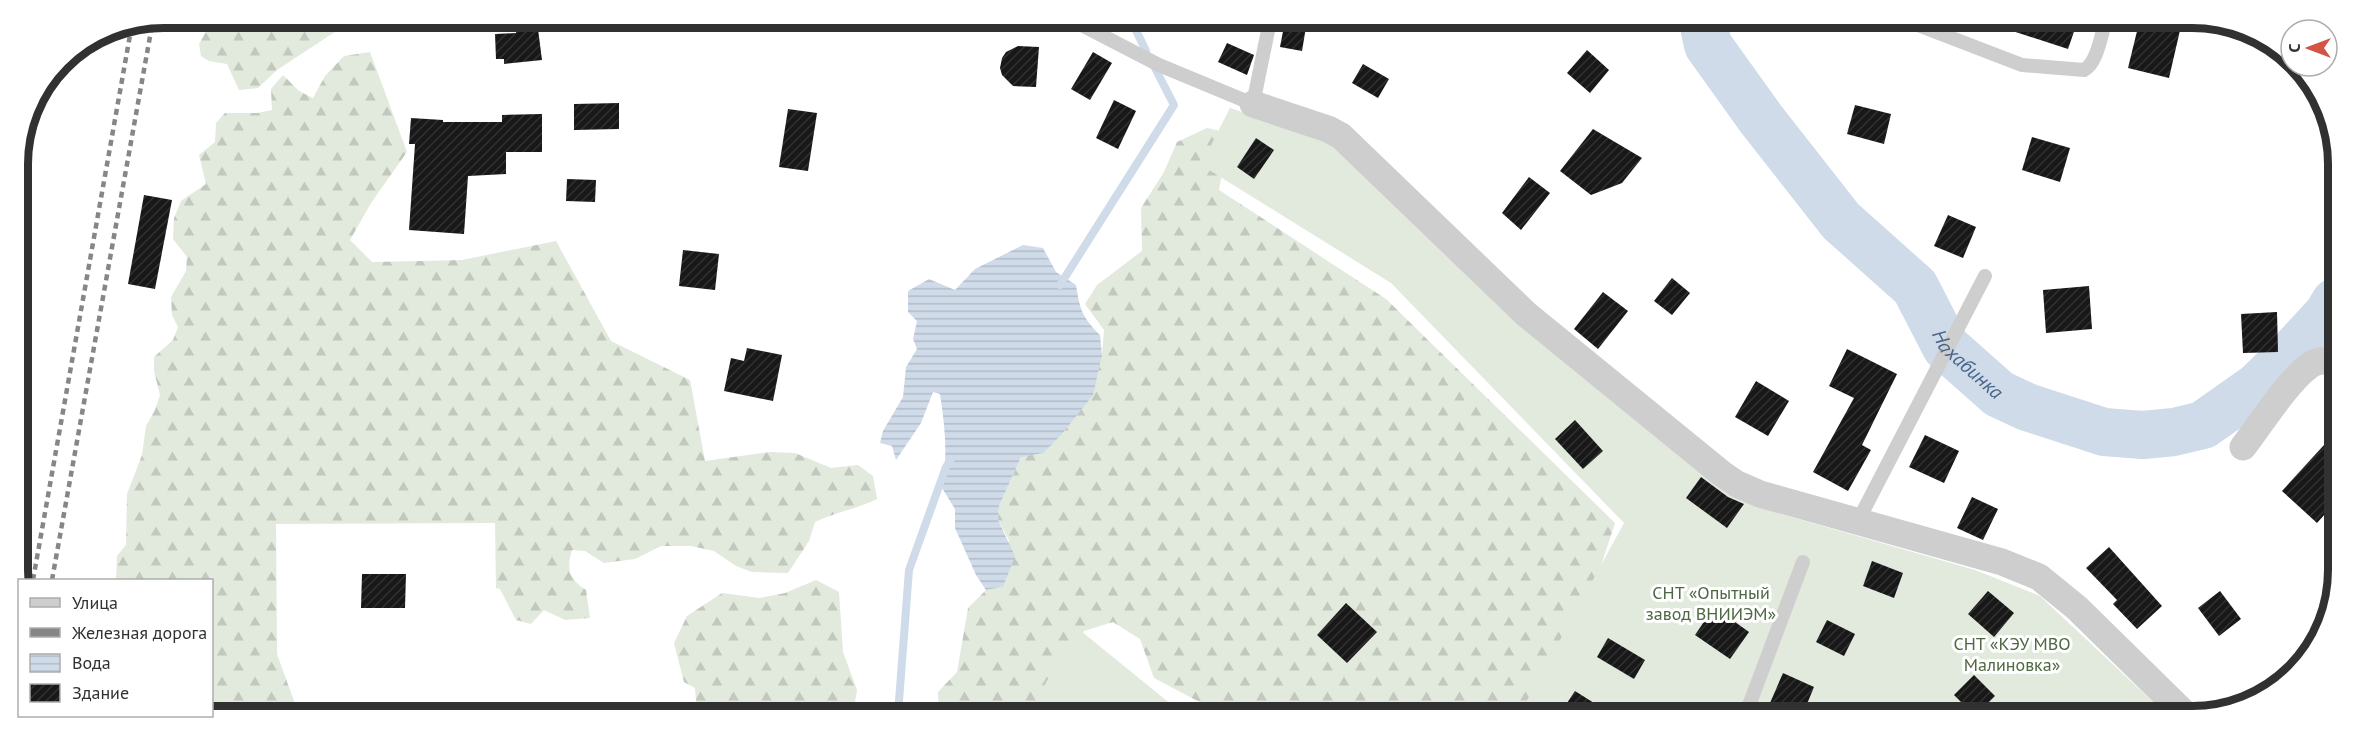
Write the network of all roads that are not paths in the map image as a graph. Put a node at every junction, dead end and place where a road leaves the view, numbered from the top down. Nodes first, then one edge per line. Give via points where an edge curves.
1 (1087, 28) edge
2 (1268, 28) edge
3 (1926, 28) edge
4 (2103, 28) edge
5 (1252, 104) junction
6 (1985, 276) dead end
7 (2328, 361) edge
8 (2243, 447) dead end
9 (1858, 521) junction
10 (1803, 562) dead end
11 (1749, 706) edge
12 (2177, 706) edge

1 - 5 lane via 1159,65
2 - 5 lane
3 - 4 lane via 2022,65 2084,70 2089,67
5 - 9 street via 1341,136 1526,314 1721,473 1760,494
6 - 9 lane
7 - 8 street via 2309,365
9 - 12 street via 2001,562 2039,577 2077,608
10 - 11 lane

